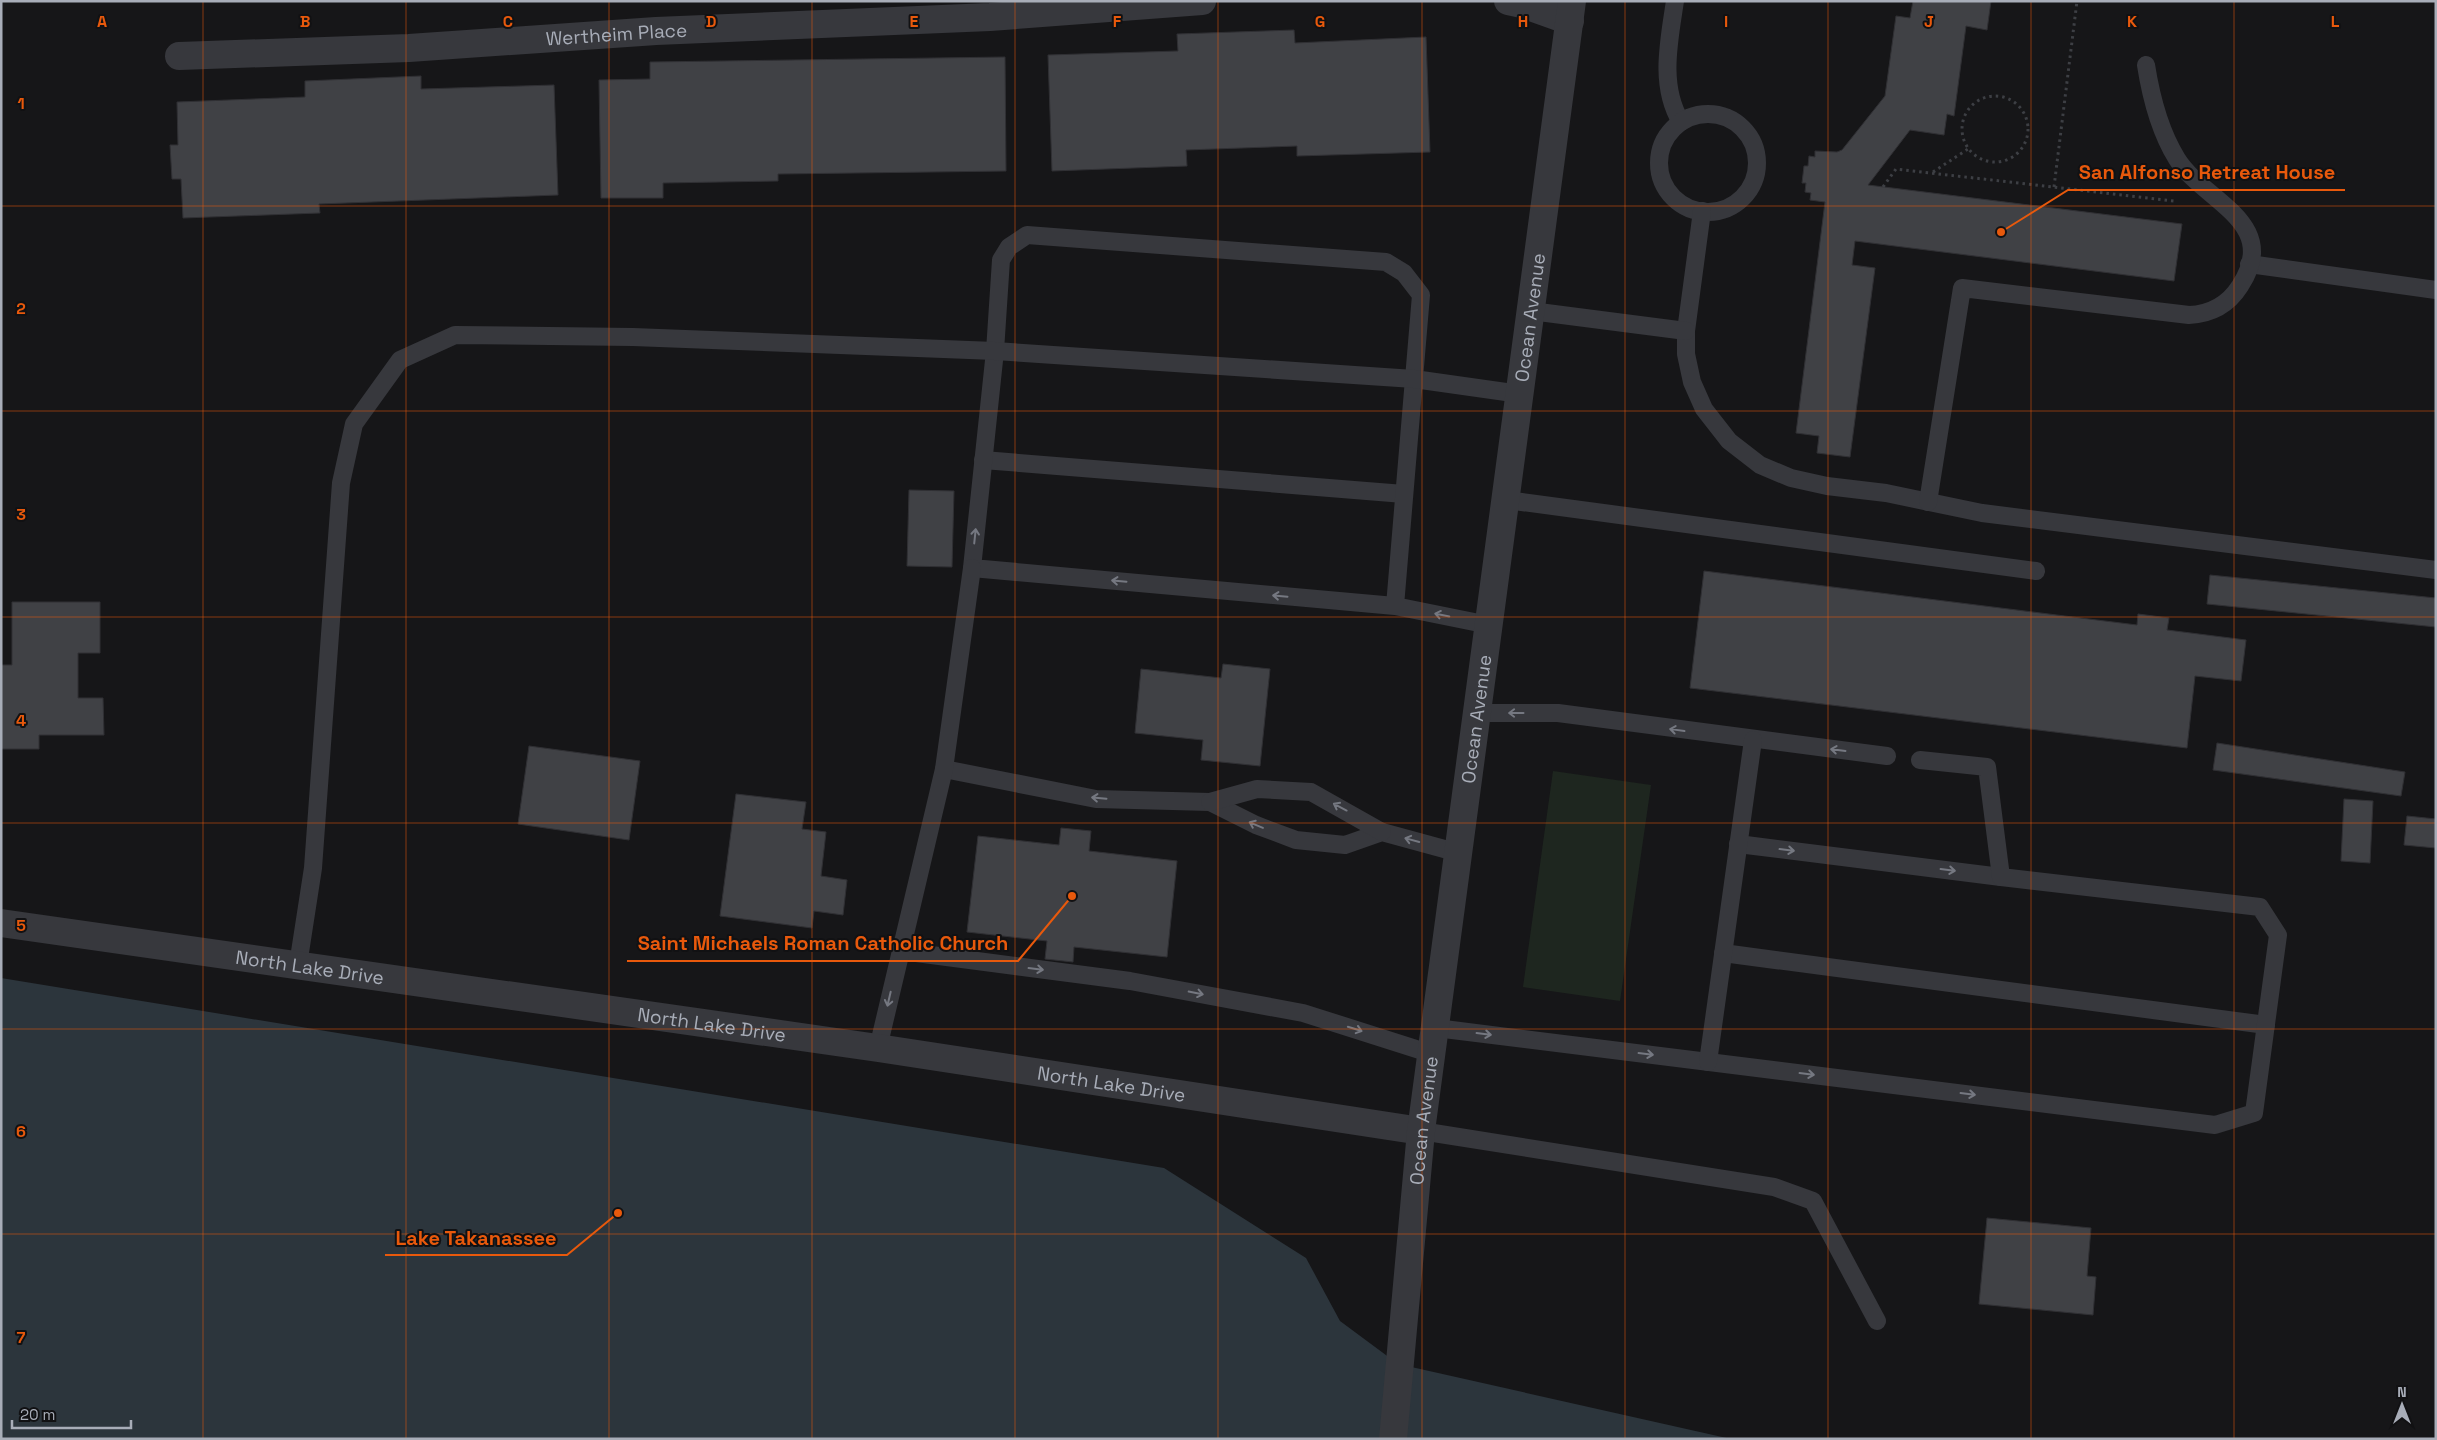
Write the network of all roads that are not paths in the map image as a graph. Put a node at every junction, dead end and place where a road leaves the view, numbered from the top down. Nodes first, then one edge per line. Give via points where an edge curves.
1 (1202, 1) edge
2 (1508, 1) edge
3 (1675, 1) edge
4 (1571, 11) edge
5 (179, 56) dead end
6 (2146, 65) dead end
7 (1681, 122) junction
8 (1702, 211) junction
9 (2249, 264) junction
10 (2436, 290) edge
11 (1531, 311) junction
12 (1686, 331) junction
13 (995, 351) junction
14 (1414, 379) junction
15 (1520, 394) junction
16 (983, 460) junction
17 (1404, 494) junction
18 (1506, 500) junction
19 (1928, 502) junction
20 (972, 568) junction
21 (2436, 570) edge
22 (2036, 571) dead end
23 (1395, 606) junction
24 (1489, 624) junction
25 (1478, 713) junction
26 (1753, 740) junction
27 (1887, 756) dead end
28 (1920, 760) dead end
29 (944, 769) junction
30 (1210, 802) junction
31 (1382, 832) junction
32 (1738, 844) junction
33 (1459, 853) junction
34 (2000, 877) junction
35 (1, 923) edge
36 (901, 951) junction
37 (1723, 953) junction
38 (298, 965) junction
39 (2266, 1025) junction
40 (1434, 1041) junction
41 (878, 1048) junction
42 (1708, 1062) junction
43 (1421, 1132) junction
44 (1877, 1321) dead end
45 (1393, 1439) edge

1 - 5 street, Wertheim Place via 990,17 656,31 409,48
2 - 4 street
3 - 7 lane via 1668,53 1669,93 1673,110
4 - 11 street, Ocean Avenue
6 - 9 lane via 2156,112 2177,159 2189,176 2244,225 2250,242
7 - 8 lane via 1669,133 1662,147 1661,174 1674,198
7 - 8 lane via 1699,114 1727,117 1746,131 1756,152 1756,173 1744,196 1720,210
8 - 12 lane
9 - 10 lane
9 - 19 lane via 2241,285 2229,300 2201,314 2177,315 1962,288
11 - 12 lane
11 - 15 street, Ocean Avenue
12 - 19 lane via 1686,354 1692,382 1704,409 1729,441 1760,465 1790,478
13 - 14 lane
13 - 14 lane via 1001,260 1010,247 1027,235 1386,262 1404,273 1421,295
13 - 16 lane
13 - 38 lane via 633,337 455,335 400,360 354,424 341,482 312,868
14 - 15 lane
14 - 17 lane
15 - 18 street, Ocean Avenue
16 - 17 lane
20 -> 16 lane
17 - 23 lane
18 - 22 lane
18 - 24 street, Ocean Avenue
19 - 21 lane via 1982,513
23 -> 20 lane
20 - 29 lane
24 -> 23 lane
24 - 25 street, Ocean Avenue
26 -> 25 lane via 1558,713
25 - 33 street, Ocean Avenue
27 -> 26 lane
26 - 32 lane
28 - 34 lane via 1987,767
30 -> 29 lane via 1096,799
29 - 36 lane
31 -> 30 lane via 1345,846 1296,840
31 -> 30 lane via 1311,792 1257,789
33 -> 31 lane
32 -> 34 lane
32 - 37 lane
33 - 40 street, Ocean Avenue
34 - 39 lane via 2260,907 2278,935
35 - 38 street, North Lake Drive
36 -> 40 lane via 1130,981
36 -> 41 lane
37 - 39 lane
37 - 42 lane
38 - 41 street, North Lake Drive
42 -> 39 lane via 2214,1125 2254,1113
40 -> 42 lane
40 - 43 street, Ocean Avenue
41 - 43 street, North Lake Drive
43 - 44 lane via 1774,1187 1813,1201
43 - 45 street, Ocean Avenue

